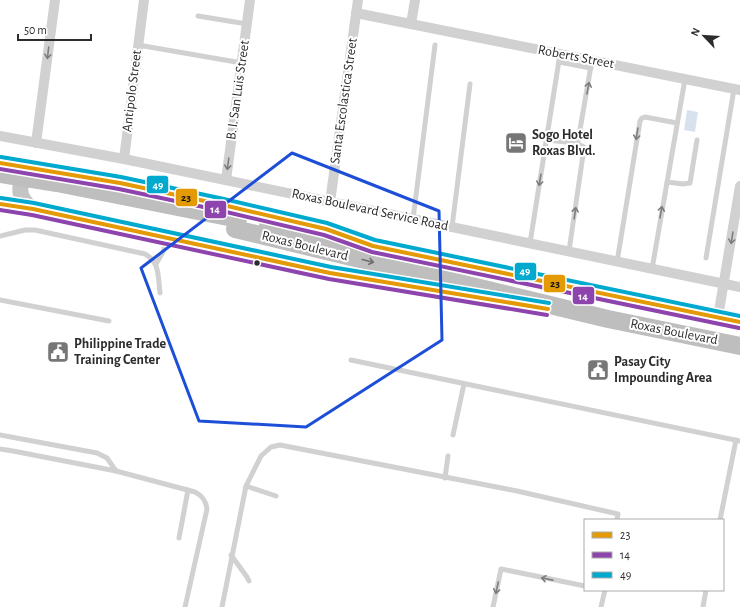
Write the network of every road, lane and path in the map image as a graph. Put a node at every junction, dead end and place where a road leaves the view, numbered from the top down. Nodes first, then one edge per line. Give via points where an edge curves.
1 (55, 0) edge
2 (144, 0) edge
3 (250, 0) edge
4 (358, 0) edge
5 (414, 0) edge
6 (356, 13) junction
7 (198, 16) dead end
8 (247, 24) junction
9 (411, 24) junction
10 (138, 45) junction
11 (435, 45) dead end
12 (560, 58) junction
13 (242, 63) junction
14 (592, 64) junction
15 (685, 78) junction
16 (470, 84) dead end
17 (737, 89) edge
18 (677, 123) junction
19 (0, 136) edge
20 (546, 140) junction
21 (697, 140) dead end
22 (36, 143) junction
23 (578, 143) junction
24 (124, 159) junction
25 (0, 163) edge
26 (41, 169) junction
27 (0, 174) edge
28 (226, 180) junction
29 (667, 182) junction
30 (0, 185) edge
31 (740, 186) edge
32 (330, 202) junction
33 (0, 204) edge
34 (33, 209) junction
35 (412, 219) junction
36 (236, 224) junction
37 (452, 227) junction
38 (0, 236) edge
39 (167, 238) junction
40 (530, 243) junction
41 (373, 246) junction
42 (569, 251) junction
43 (706, 258) dead end
44 (618, 262) junction
45 (156, 264) junction
46 (652, 269) junction
47 (725, 284) junction
48 (740, 287) edge
49 (160, 293) dead end
50 (0, 300) edge
51 (718, 317) junction
52 (608, 319) junction
53 (109, 321) dead end
54 (740, 322) edge
55 (740, 346) edge
56 (351, 360) dead end
57 (464, 384) junction
58 (0, 435) edge
59 (453, 435) dead end
60 (738, 440) edge
61 (0, 449) edge
62 (448, 456) dead end
63 (116, 472) junction
64 (445, 478) junction
65 (246, 486) junction
66 (188, 490) junction
67 (276, 496) dead end
68 (617, 519) edge
69 (720, 519) edge
70 (178, 538) dead end
71 (231, 555) junction
72 (249, 581) dead end
73 (584, 586) edge
74 (605, 591) edge
75 (706, 591) edge
76 (185, 607) edge
77 (222, 607) edge
78 (493, 607) edge
79 (601, 607) edge
80 (703, 607) edge

1 -> 22 street
2 - 10 street, Antipolo Street
3 - 8 street, B. I. San Luis Street
4 - 6 street, Santa Escolastica Street
5 - 9 street
6 - 9 street, Roberts Street
6 - 32 street, Santa Escolastica Street
7 - 8 lane
8 - 13 street, B. I. San Luis Street
9 - 12 street, Roberts Street
10 - 13 lane
10 - 24 street, Antipolo Street
11 - 35 lane
12 - 14 street, Roberts Street
12 - 20 lane
13 -> 28 street, B. I. San Luis Street
14 - 15 street, Roberts Street
23 -> 14 lane
15 - 17 street, Roberts Street
15 - 18 lane
16 - 37 lane
17 - 43 lane
18 - 29 lane
18 -> 44 lane via 645,117 640,121
19 - 22 street, Roxas Boulevard Service Road
20 - 23 lane
20 -> 40 lane
21 - 29 lane via 690,183
22 - 24 street, Roxas Boulevard Service Road
42 -> 23 lane via 584,148
24 - 28 street, Roxas Boulevard Service Road
25 - 26 main road, Roxas Boulevard
26 - 34 main road via 28,174 20,186 22,200
26 - 41 main road, Roxas Boulevard via 128,185 326,229
27 - 36 highway, Roxas Boulevard, bridge via 57,183
28 - 32 street, Roxas Boulevard Service Road
46 -> 29 lane
30 - 36 highway, Roxas Boulevard
31 -> 47 street
32 - 35 street, Roxas Boulevard Service Road
33 - 34 main road, Roxas Boulevard
34 - 39 main road, Roxas Boulevard
35 - 37 street, Roxas Boulevard Service Road
36 - 41 highway, Roxas Boulevard
36 -> 52 highway, Roxas Boulevard
37 - 40 street, Roxas Boulevard Service Road
38 - 45 lane via 34,230 145,254
39 - 45 lane
39 - 52 main road, Roxas Boulevard via 330,273
40 - 42 street, Roxas Boulevard Service Road
41 - 51 highway, Roxas Boulevard
42 - 44 street, Roxas Boulevard Service Road
44 - 46 street, Roxas Boulevard Service Road
45 - 49 lane
46 - 47 street, Roxas Boulevard Service Road
47 - 48 street, Roxas Boulevard Service Road
47 - 51 street
50 - 53 lane
51 - 54 highway, Roxas Boulevard
52 - 55 highway, Roxas Boulevard
56 - 57 lane
57 - 59 lane
57 - 60 lane
58 - 63 lane via 97,453 107,458
60 - 69 lane
61 - 63 lane
62 - 64 lane
63 - 66 lane
64 - 65 lane via 280,445 271,447 261,456
64 - 68 lane via 618,514
65 - 67 lane
65 - 71 lane
66 - 70 lane
66 - 76 lane via 202,495 207,509
71 - 72 lane
71 - 77 lane
73 -> 78 lane via 501,569
74 - 79 lane
75 - 80 lane

